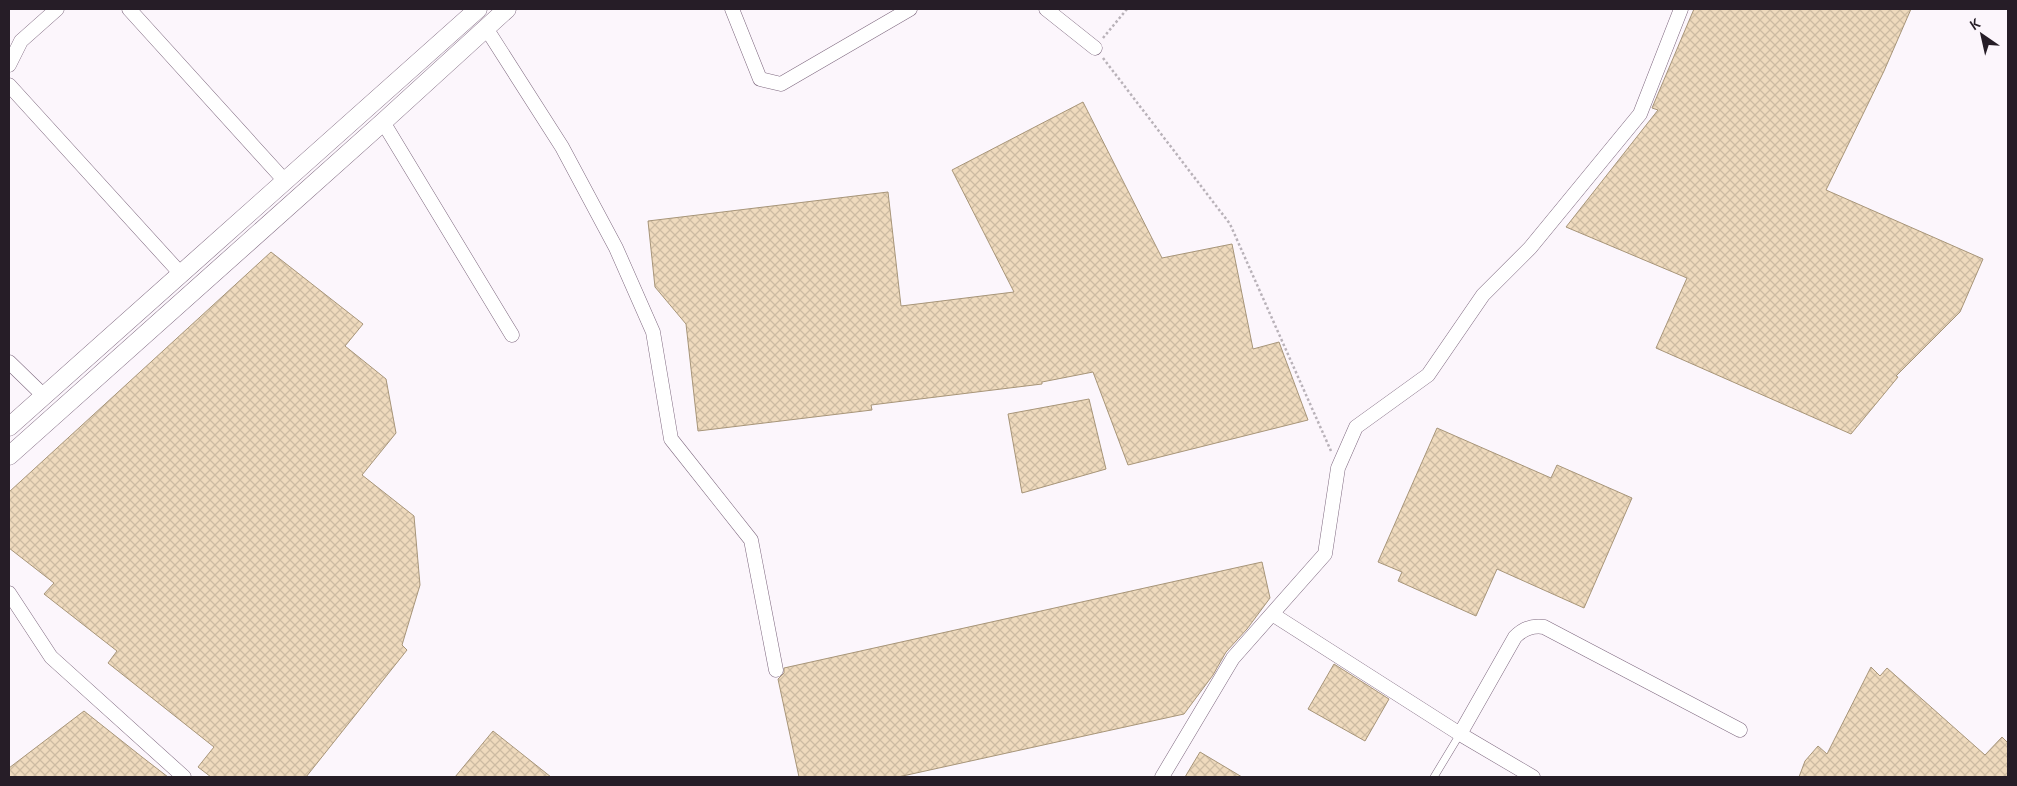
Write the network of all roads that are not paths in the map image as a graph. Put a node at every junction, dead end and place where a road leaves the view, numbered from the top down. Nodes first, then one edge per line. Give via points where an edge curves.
1 (58, 9) edge
2 (129, 9) edge
3 (478, 9) edge
4 (507, 9) edge
5 (732, 9) edge
6 (910, 9) edge
7 (1046, 9) edge
8 (1681, 9) edge
9 (486, 28) junction
10 (1095, 48) road end
11 (9, 65) edge
12 (9, 85) edge
13 (383, 122) junction
14 (285, 181) junction
15 (300, 197) junction
16 (181, 274) junction
17 (512, 335) dead end
18 (9, 362) edge
19 (44, 396) junction
20 (59, 411) junction
21 (9, 427) edge
22 (9, 456) edge
23 (9, 592) edge
24 (1272, 614) junction
25 (776, 670) dead end
26 (1740, 730) dead end
27 (1460, 734) junction
28 (184, 777) edge
29 (1162, 777) edge
30 (1434, 777) edge
31 (1532, 777) edge

1 - 11 street via 21,40
2 - 14 street
3 - 14 street
4 - 9 street
5 - 6 street via 760,79 780,84
7 - 10 street
8 - 24 street via 1640,114 1530,248 1483,295 1428,375 1356,427 1338,468 1325,554
9 - 13 street
9 - 25 street via 562,147 616,248 653,332 671,439 751,540
12 - 16 street
13 - 15 street
13 - 17 street
14 - 15 street
14 - 16 street
15 - 20 street
16 - 19 street
18 - 19 street
19 - 20 street
19 - 21 street
20 - 22 street
23 - 28 street via 51,657
24 - 27 street
24 - 29 street via 1233,658
26 - 27 street via 1539,626 1527,628 1515,637
27 - 30 lane
27 - 31 street

